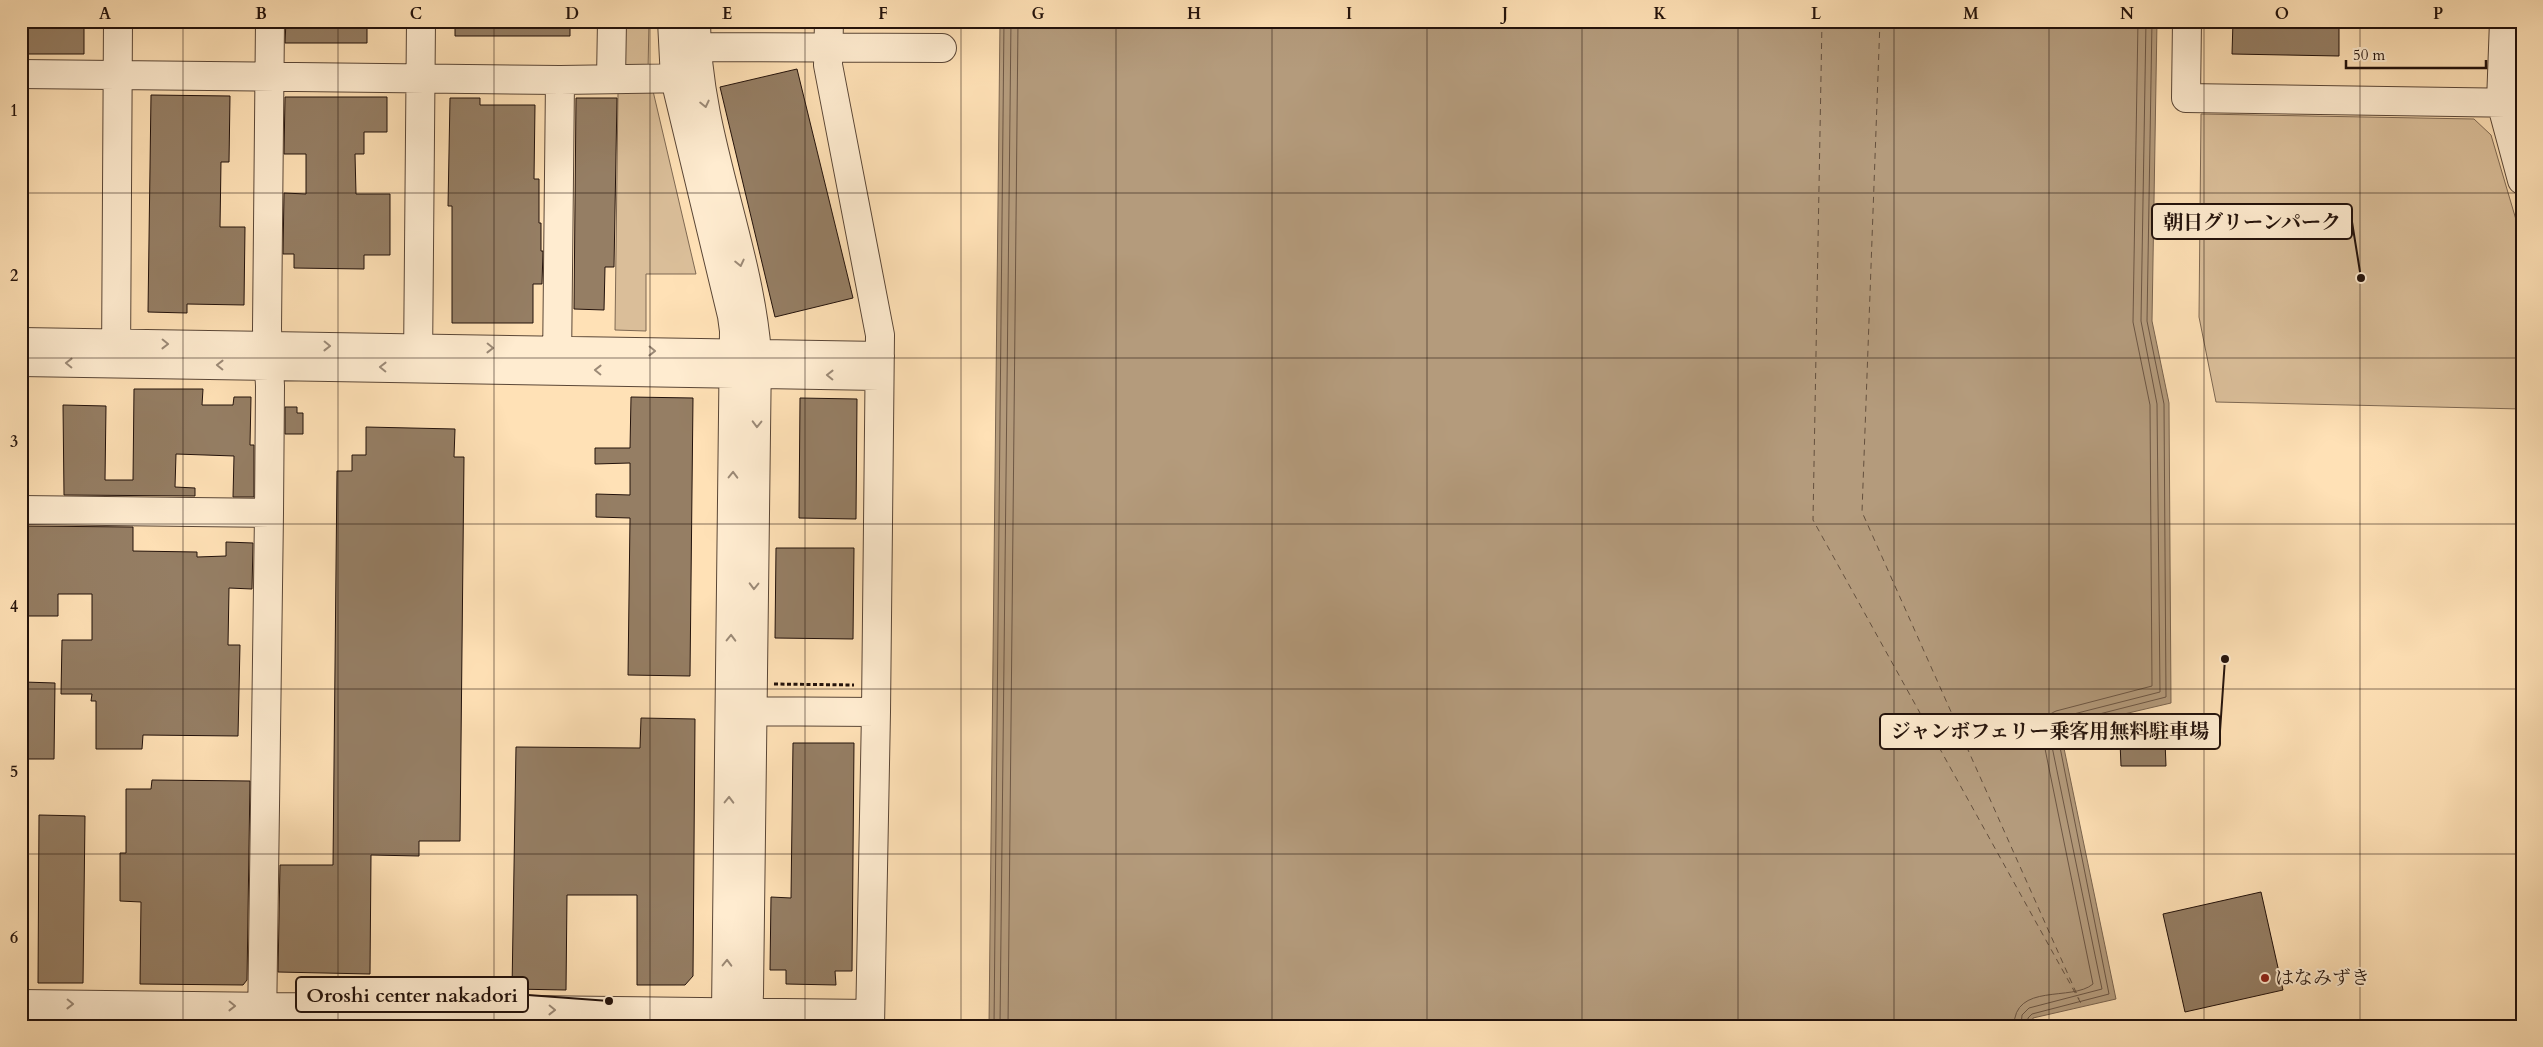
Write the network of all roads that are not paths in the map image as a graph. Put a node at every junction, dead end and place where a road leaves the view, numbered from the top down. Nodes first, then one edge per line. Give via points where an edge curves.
1 (118, 21) edge
2 (270, 21) edge
3 (421, 21) edge
4 (612, 21) edge
5 (2187, 21) edge
6 (2504, 21) edge
7 (684, 34) edge
8 (828, 34) edge
9 (942, 48) dead end
10 (21, 74) edge
11 (118, 74) junction
12 (269, 77) junction
13 (421, 78) junction
14 (611, 79) junction
15 (687, 79) junction
16 (560, 80) junction
17 (2512, 103) edge
18 (2522, 180) edge
19 (21, 342) edge
20 (116, 353) junction
21 (268, 355) junction
22 (418, 357) junction
23 (557, 359) junction
24 (21, 362) edge
25 (746, 363) junction
26 (879, 366) junction
27 (21, 510) edge
28 (269, 513) junction
29 (741, 711) junction
30 (876, 712) junction
31 (21, 1004) edge
32 (203, 1016) edge
33 (262, 1016) edge
34 (737, 1019) edge
35 (870, 1020) edge
36 (21, 1024) edge
37 (169, 1026) edge

1 - 11 street
2 - 12 street
3 - 13 street
4 - 14 street
5 - 17 street via 2186,98
6 - 17 street
7 - 8 street
7 - 15 street
8 - 9 street
8 - 26 street via 828,65 880,335
10 - 11 street
11 - 12 street
11 - 20 street
12 - 13 street
12 - 21 street
13 - 16 street
13 - 22 street
14 - 15 street
14 - 16 street
15 - 25 street via 752,317
16 - 23 street
17 - 18 street
19 - 20 street
20 - 21 street
20 -> 24 street
21 - 22 street
21 - 28 street
22 - 23 street
23 - 25 street
25 - 26 street
25 - 29 street
26 - 30 street
27 - 28 street
28 - 33 street
29 - 30 street
29 - 34 street
30 - 35 street
31 -> 32 street
32 -> 33 street
33 -> 34 street
34 - 35 street
36 - 37 street

